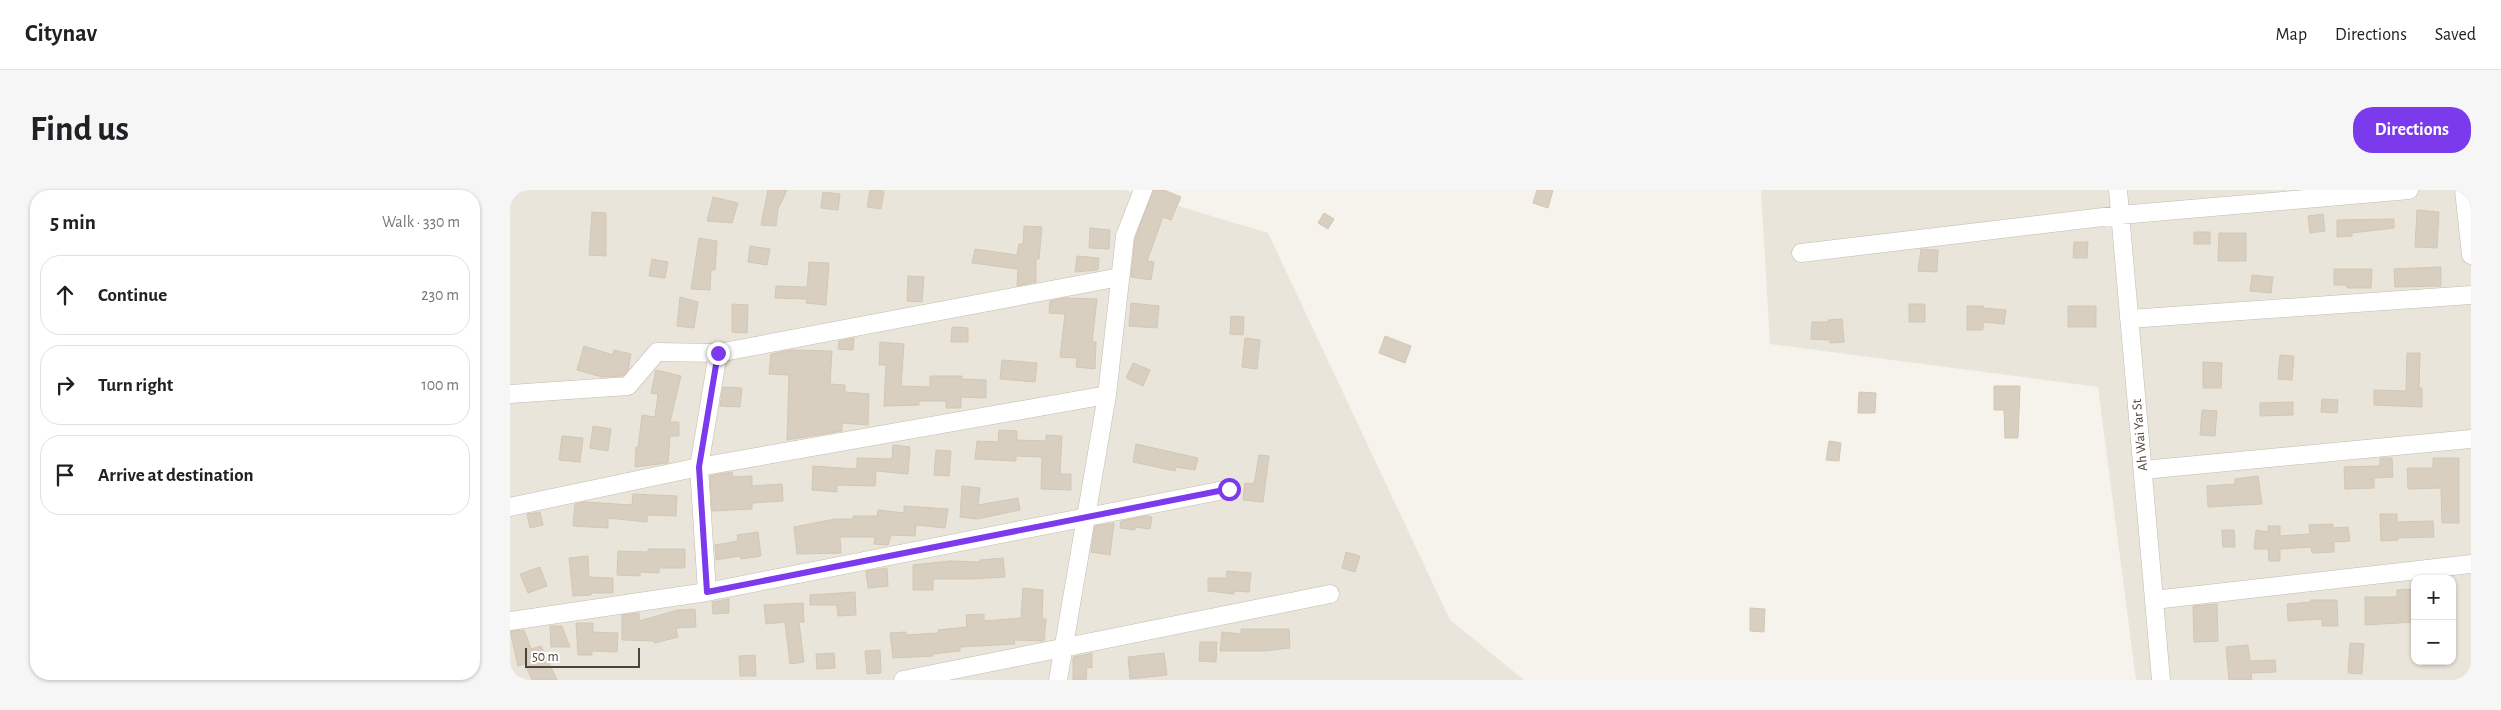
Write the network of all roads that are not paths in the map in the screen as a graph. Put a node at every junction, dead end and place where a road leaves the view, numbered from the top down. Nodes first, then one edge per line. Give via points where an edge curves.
1 (1143, 190) edge
2 (2118, 190) edge
3 (2409, 190) edge
4 (2464, 190) edge
5 (2120, 215) junction
6 (1801, 253) dead end
7 (2471, 255) edge
8 (1120, 277) junction
9 (2471, 295) edge
10 (2129, 318) junction
11 (718, 353) junction
12 (510, 394) edge
13 (1106, 395) junction
14 (2471, 439) edge
15 (699, 467) junction
16 (2143, 470) junction
17 (1229, 489) dead end
18 (510, 507) edge
19 (1086, 517) junction
20 (2471, 564) edge
21 (707, 592) junction
22 (1330, 594) dead end
23 (2154, 600) junction
24 (510, 621) edge
25 (1063, 649) junction
26 (903, 680) edge
27 (1058, 680) edge
28 (2161, 680) edge

1 - 8 street via 1125,236
2 - 5 street, Ah Wai Yar St
3 - 5 street
4 - 7 street
5 - 6 street
5 - 10 street, Ah Wai Yar St
8 - 11 street
8 - 13 street
9 - 10 street
10 - 16 street, Ah Wai Yar St
11 - 12 street via 658,352 628,386
11 - 15 street
13 - 15 street
13 - 19 street
14 - 16 street
15 - 18 street
15 - 21 street
16 - 23 street, Ah Wai Yar St
17 - 19 street
19 - 21 street
19 - 25 street
20 - 23 street
21 - 24 street
22 - 25 street
23 - 28 street, Ah Wai Yar St
25 - 26 street
25 - 27 street

